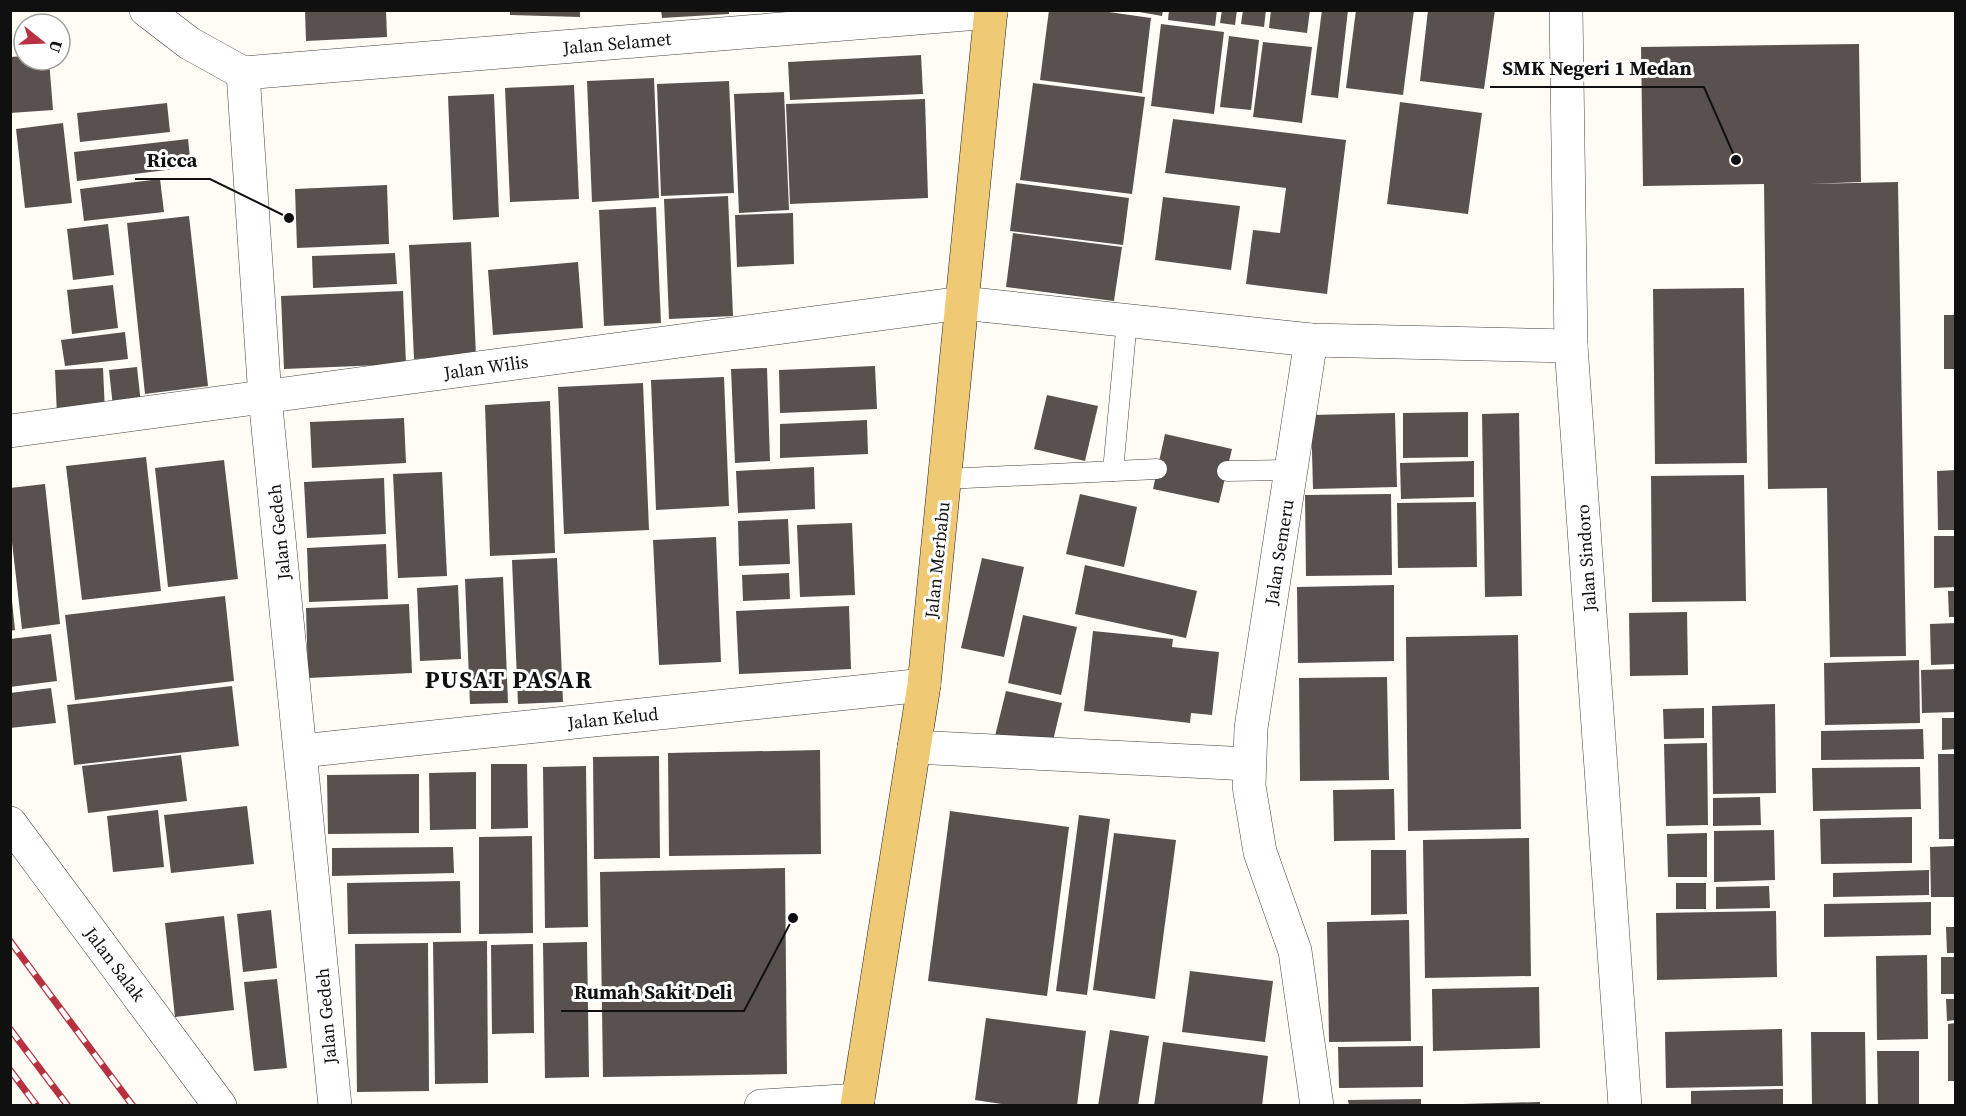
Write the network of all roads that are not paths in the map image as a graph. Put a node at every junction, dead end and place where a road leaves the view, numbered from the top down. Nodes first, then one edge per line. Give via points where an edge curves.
1 (146, 10) edge
2 (1566, 10) edge
3 (991, 11) edge
4 (243, 73) junction
5 (962, 303) junction
6 (1128, 320) junction
7 (1311, 340) junction
8 (1571, 346) junction
9 (265, 398) junction
10 (10, 431) edge
11 (1157, 469) dead end
12 (1292, 470) junction
13 (1113, 471) junction
14 (1227, 471) dead end
15 (945, 479) junction
16 (924, 685) junction
17 (914, 747) junction
18 (301, 751) junction
19 (1249, 764) junction
20 (10, 823) edge
21 (857, 1103) edge
22 (220, 1106) edge
23 (335, 1106) edge
24 (761, 1106) edge
25 (1317, 1106) edge
26 (1625, 1106) edge

1 - 4 street via 189,43
2 - 8 street, Jalan Sindoro
3 - 4 street, Jalan Selamet
3 - 5 main road, Jalan Merbabu
4 - 9 street, Jalan Gedeh
5 - 6 street, Jalan Wilis
5 - 9 street, Jalan Wilis
5 - 15 main road, Jalan Merbabu
6 - 7 street, Jalan Wilis
6 - 13 lane
7 - 8 street, Jalan Wilis
7 - 12 street, Jalan Semeru
8 - 26 street, Jalan Sindoro
9 - 10 street, Jalan Wilis
9 - 18 street, Jalan Gedeh
11 - 13 lane
12 - 14 lane
12 - 19 street, Jalan Semeru via 1251,728
13 - 15 lane
15 - 16 main road, Jalan Merbabu
16 - 17 main road, Jalan Merbabu
16 - 18 street, Jalan Kelud
17 - 19 street
17 - 21 main road, Jalan Merbabu
18 - 23 street, Jalan Gedeh
19 - 25 street, Jalan Semeru via 1260,852 1295,951
20 - 22 street, Jalan Salak
21 - 24 street

